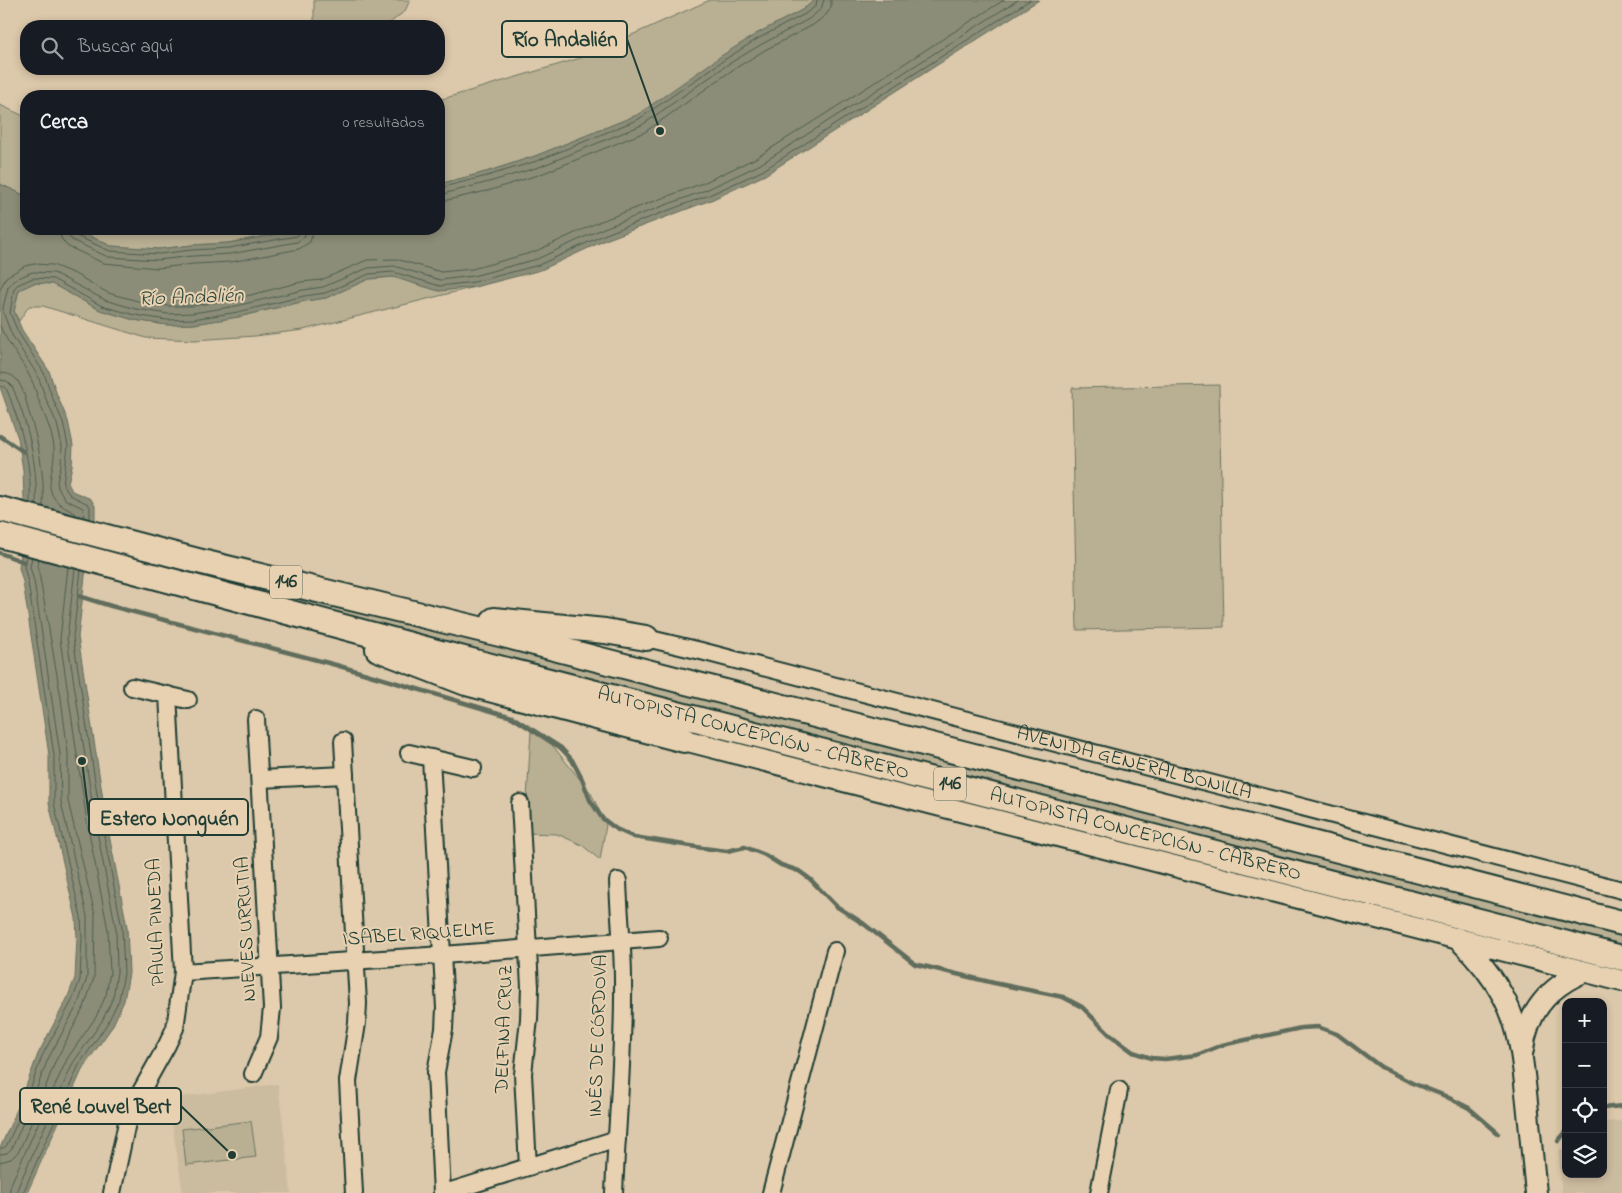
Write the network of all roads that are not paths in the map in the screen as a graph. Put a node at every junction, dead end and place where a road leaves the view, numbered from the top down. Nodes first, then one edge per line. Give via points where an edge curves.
1 (0, 509) edge
2 (0, 535) edge
3 (279, 610) junction
4 (400, 610) junction
5 (646, 638) joint
6 (132, 687) dead end
7 (168, 696) junction
8 (188, 700) dead end
9 (256, 719) dead end
10 (343, 740) dead end
11 (684, 740) joint
12 (409, 752) dead end
13 (431, 758) junction
14 (473, 768) dead end
15 (346, 774) junction
16 (260, 779) junction
17 (520, 803) dead end
18 (618, 881) dead end
19 (1622, 890) edge
20 (1622, 923) edge
21 (659, 938) dead end
22 (1457, 938) junction
23 (623, 940) junction
24 (529, 948) junction
25 (835, 951) dead end
26 (443, 955) junction
27 (1622, 958) edge
28 (356, 960) junction
29 (270, 966) junction
30 (183, 972) junction
31 (1584, 972) junction
32 (1622, 982) edge
33 (1522, 1059) junction
34 (253, 1074) dead end
35 (1119, 1090) dead end
36 (616, 1139) junction
37 (528, 1167) junction
38 (112, 1193) edge
39 (354, 1193) edge
40 (443, 1193) edge
41 (614, 1193) edge
42 (772, 1193) edge
43 (1099, 1193) edge
44 (1536, 1193) edge

1 - 4 highway, AUTOPISTA CONCEPCIÓN - CABRERO / 146
2 - 3 highway, AUTOPISTA CONCEPCIÓN - CABRERO / 146
3 - 11 highway via 466,683
3 - 27 highway, AUTOPISTA CONCEPCIÓN - CABRERO / 146
4 - 5 highway
4 - 20 highway, AUTOPISTA CONCEPCIÓN - CABRERO / 146
5 - 19 street, AVENIDA GENERAL BONILLA
6 - 7 street
7 - 8 street
7 - 30 street, PAULA PINEDA
9 - 16 street, NIEVES URRUTIA
10 - 15 street
11 - 22 main road
12 - 13 street
13 - 14 street
13 - 26 street
15 - 16 street
15 - 28 street
16 - 29 street, NIEVES URRUTIA
17 - 24 street, DELFINA CRUZ
18 - 23 street, INÉS DE CÓRDOVA
21 - 23 street, ISABEL RIQUELME
22 - 31 main road
22 - 33 main road via 1484,966 1505,999 1517,1032
23 - 24 street, ISABEL RIQUELME
23 - 36 street, INÉS DE CÓRDOVA
24 - 26 street, ISABEL RIQUELME
24 - 37 street, DELFINA CRUZ via 529,1019 522,1074
25 - 42 street
26 - 28 street, ISABEL RIQUELME
26 - 40 street via 445,1016 436,1072
28 - 29 street, ISABEL RIQUELME
28 - 39 street via 358,1023 348,1081
29 - 30 street, ISABEL RIQUELME
29 - 34 street, NIEVES URRUTIA via 271,1028
30 - 38 street, PAULA PINEDA via 175,1028 129,1113
31 - 32 main road
31 - 33 main road via 1559,985 1540,1004 1528,1026
33 - 44 main road
35 - 43 street
36 - 37 street
36 - 41 street, INÉS DE CÓRDOVA
37 - 40 street

